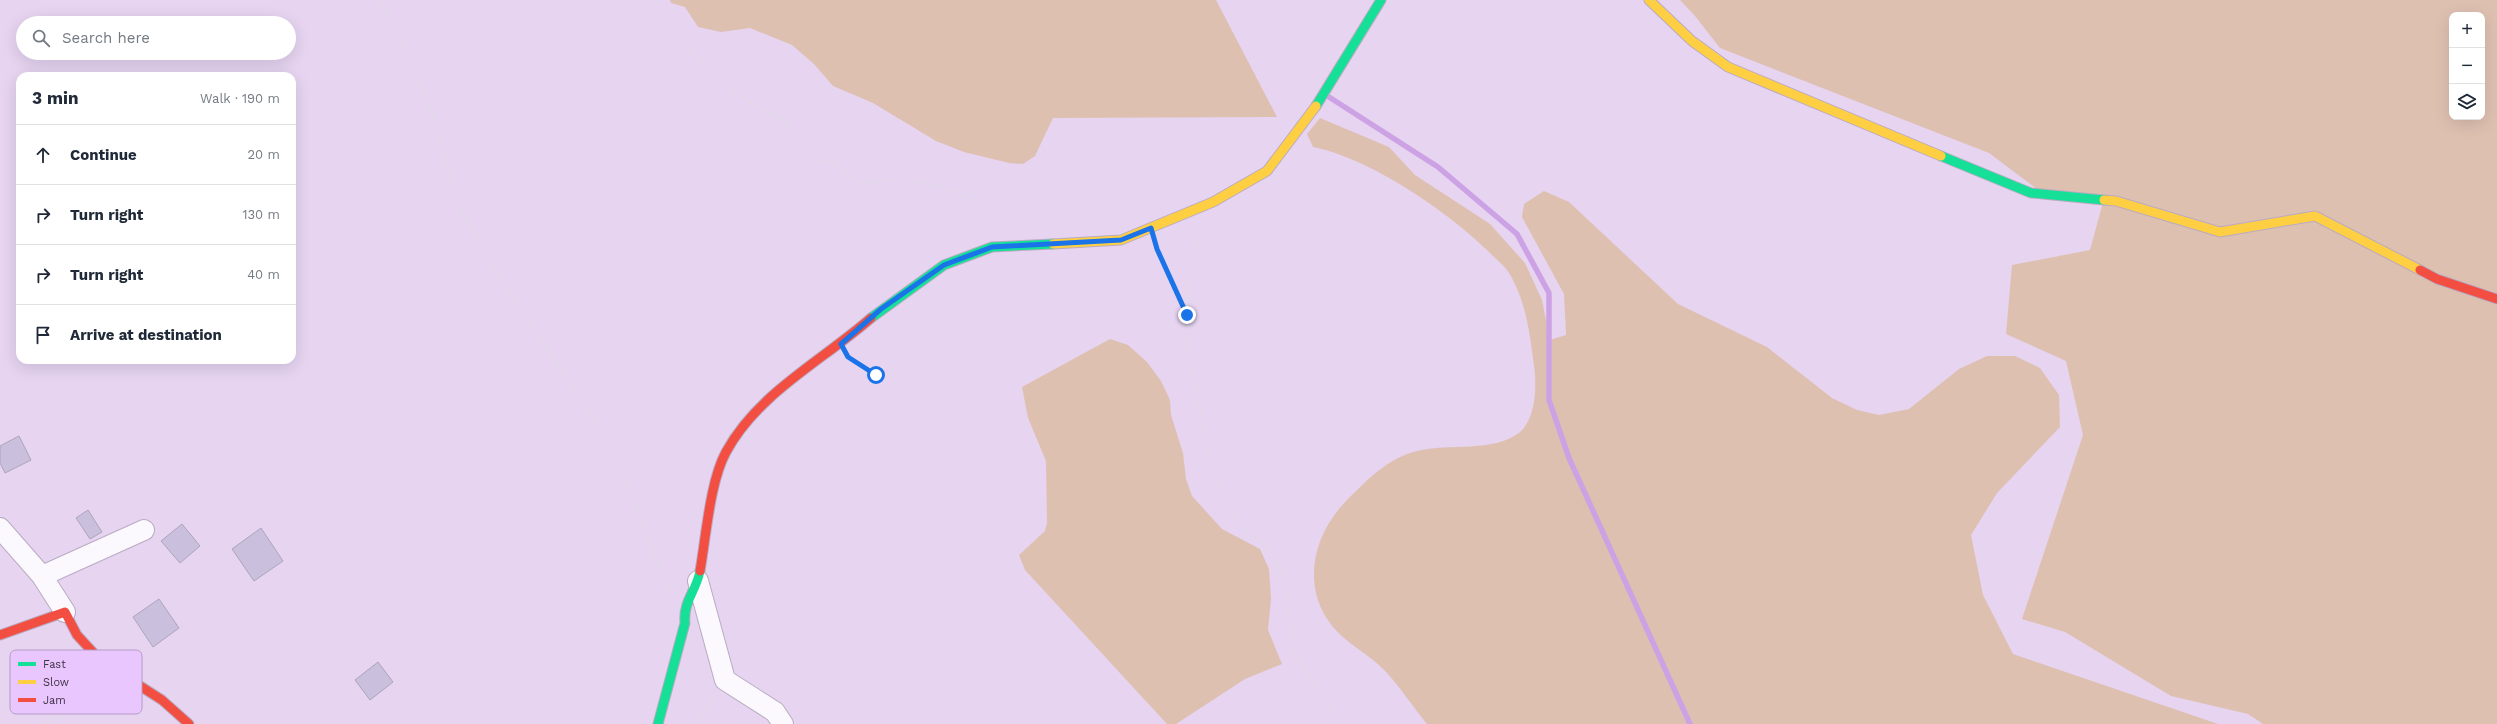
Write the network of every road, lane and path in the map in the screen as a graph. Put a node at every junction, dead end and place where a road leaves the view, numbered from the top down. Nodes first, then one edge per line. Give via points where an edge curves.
1 (378, 0) edge
2 (1382, 0) edge
3 (1649, 0) edge
4 (674, 38) dead end
5 (1213, 202) junction
6 (1151, 228) junction
7 (1018, 229) dead end
8 (2497, 299) edge
9 (1187, 315) junction
10 (841, 344) junction
11 (894, 378) dead end
12 (0, 528) edge
13 (144, 530) dead end
14 (42, 576) junction
15 (698, 581) junction
16 (684, 610) junction
17 (65, 612) junction
18 (26, 626) junction
19 (0, 635) edge
20 (77, 635) junction
21 (31, 650) edge
22 (70, 650) edge
23 (91, 650) edge
24 (725, 680) junction
25 (142, 687) edge
26 (50, 714) edge
27 (64, 714) edge
28 (54, 719) junction
29 (46, 724) edge
30 (55, 724) edge
31 (189, 724) edge
32 (658, 724) edge
33 (698, 724) edge
34 (783, 724) edge
35 (1342, 724) edge

1 - 16 path via 398,35 434,116 460,210 531,327 587,405 626,482 674,603
2 - 5 street via 1325,94 1267,171
3 - 8 street via 1692,41 1728,67 2032,193 2116,201 2220,232 2315,216 2437,279
4 - 7 path via 719,75 738,95 783,120 816,156 864,183 898,178 942,187 980,203
5 - 6 street
5 - 9 path via 1190,260
6 - 9 path via 1157,249
6 - 10 street via 1121,240 992,247 951,262 881,309
9 - 35 path via 1188,353 1212,467 1227,500 1246,530 1274,553 1285,584 1296,655
10 - 11 path via 848,357 865,368 876,375 888,373
10 - 15 street via 777,391 756,410 726,452 717,476
12 - 14 street
13 - 14 street
14 - 17 street
15 - 16 street
15 - 24 street
16 - 32 street via 685,623
17 - 18 street
17 - 20 street
18 - 19 street
18 - 21 path via 26,640
20 - 22 path
20 - 23 street
24 - 33 path
24 - 34 street via 775,712
25 - 31 street via 162,700
26 - 29 path
27 - 28 path
28 - 29 path
28 - 30 path

